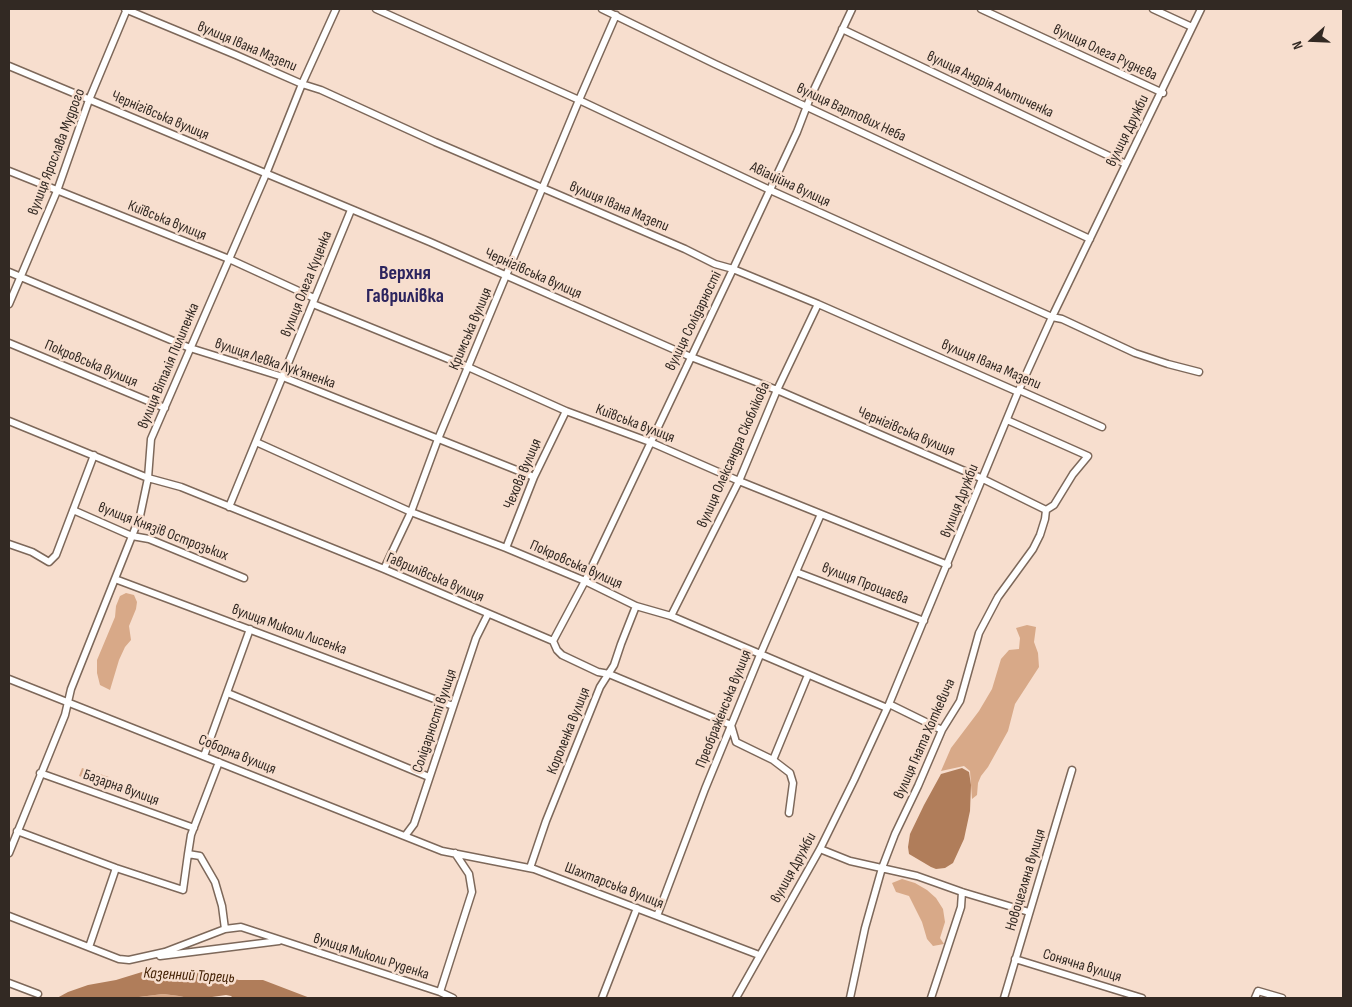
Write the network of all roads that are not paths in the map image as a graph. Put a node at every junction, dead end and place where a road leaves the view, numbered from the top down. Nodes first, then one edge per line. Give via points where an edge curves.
1 (127, 9) edge
2 (336, 9) edge
3 (376, 9) edge
4 (602, 9) edge
5 (852, 9) edge
6 (981, 9) edge
7 (1154, 9) edge
8 (1202, 9) edge
9 (616, 15) junction
10 (1192, 27) junction
11 (842, 29) junction
12 (9, 66) edge
13 (302, 84) junction
14 (1162, 93) junction
15 (89, 100) junction
16 (579, 100) junction
17 (806, 106) junction
18 (1126, 164) junction
19 (9, 171) edge
20 (266, 174) junction
21 (543, 189) junction
22 (770, 190) junction
23 (56, 191) junction
24 (352, 210) junction
25 (1090, 239) junction
26 (229, 259) junction
27 (733, 269) junction
28 (9, 272) edge
29 (20, 276) junction
30 (507, 276) junction
31 (314, 301) junction
32 (9, 304) edge
33 (818, 304) junction
34 (1052, 317) junction
35 (9, 344) edge
36 (190, 348) junction
37 (691, 356) junction
38 (468, 367) junction
39 (1199, 372) dead end
40 (283, 377) junction
41 (777, 390) junction
42 (1018, 392) junction
43 (164, 408) junction
44 (566, 411) junction
45 (1007, 420) junction
46 (9, 421) edge
47 (1102, 427) dead end
48 (438, 439) junction
49 (256, 442) junction
50 (650, 442) junction
51 (94, 456) junction
52 (534, 477) junction
53 (148, 478) junction
54 (983, 479) junction
55 (739, 481) junction
56 (229, 507) junction
57 (73, 510) junction
58 (1046, 510) junction
59 (411, 512) junction
60 (821, 514) junction
61 (132, 536) junction
62 (9, 544) edge
63 (506, 548) junction
64 (948, 565) junction
65 (384, 569) junction
66 (796, 572) junction
67 (244, 578) dead end
68 (115, 579) junction
69 (585, 581) junction
70 (636, 606) junction
71 (488, 614) junction
72 (671, 616) junction
73 (924, 621) junction
74 (251, 629) junction
75 (553, 641) junction
76 (760, 655) junction
77 (609, 674) junction
78 (808, 675) junction
79 (9, 679) edge
80 (230, 694) junction
81 (68, 701) junction
82 (453, 706) junction
83 (888, 706) junction
84 (216, 722) junction
85 (731, 725) junction
86 (942, 730) junction
87 (204, 756) junction
88 (773, 760) junction
89 (219, 762) junction
90 (1072, 770) dead end
91 (40, 773) junction
92 (429, 777) junction
93 (789, 813) dead end
94 (194, 828) junction
95 (18, 831) junction
96 (405, 836) junction
97 (820, 849) junction
98 (9, 853) edge
99 (455, 853) junction
100 (188, 854) junction
101 (116, 868) junction
102 (530, 868) junction
103 (882, 868) junction
104 (962, 892) junction
105 (637, 908) junction
106 (1029, 912) junction
107 (9, 916) edge
108 (657, 916) junction
109 (225, 928) junction
110 (282, 941) junction
111 (89, 947) junction
112 (759, 955) junction
113 (1015, 958) junction
114 (129, 960) junction
115 (9, 983) edge
116 (440, 992) junction
117 (38, 994) dead end
118 (453, 998) edge
119 (602, 998) edge
120 (736, 998) edge
121 (850, 998) edge
122 (931, 998) edge
123 (1004, 998) edge
124 (1142, 998) edge
125 (1255, 998) edge
126 (1282, 998) edge

1 - 13 street, вулиця Івана Мазепи
1 - 15 street, вулиця Ярослава Мудрого
2 - 13 street, вулиця Віталія Пилипенка
3 - 16 street, Авіаційна вулиця
4 - 9 street, вулиця Вартових Неба
5 - 11 street, вулиця Солідарності
6 - 14 street, вулиця Олега Руднєва
7 - 10 street
8 - 10 street, вулиця Дружби
9 - 16 street, Кримська вулиця
9 - 17 street, вулиця Вартових Неба
10 - 14 street, вулиця Дружби
11 - 17 street, вулиця Солідарності
11 - 18 street, вулиця Андрія Альтиченка
12 - 15 street, Чернігівська вулиця
13 - 20 street, вулиця Віталія Пилипенка
13 - 21 street, вулиця Івана Мазепи
14 - 18 street, вулиця Дружби
15 - 20 street, Чернігівська вулиця
15 - 23 street, вулиця Ярослава Мудрого
16 - 21 street, Кримська вулиця
16 - 22 street, Авіаційна вулиця
17 - 22 street, вулиця Солідарності
17 - 25 street, вулиця Вартових Неба
18 - 25 street, вулиця Дружби
19 - 23 street, Київська вулиця
20 - 24 street, Чернігівська вулиця
20 - 26 street, вулиця Віталія Пилипенка
21 - 27 street, вулиця Івана Мазепи
21 - 30 street, Кримська вулиця
22 - 27 street, вулиця Солідарності
22 - 34 street, Авіаційна вулиця
23 - 26 street, Київська вулиця
23 - 29 street, вулиця Ярослава Мудрого
24 - 30 street, Чернігівська вулиця
24 - 31 street, вулиця Олега Куценка
25 - 34 street, вулиця Дружби
26 - 31 street, Київська вулиця
26 - 36 street, вулиця Віталія Пилипенка
27 - 33 street, вулиця Івана Мазепи
27 - 37 street, вулиця Солідарності
28 - 29 street, вулиця Левка Лук'яненка
29 - 32 street, вулиця Ярослава Мудрого
29 - 36 street, вулиця Левка Лук'яненка
30 - 37 street, Чернігівська вулиця
30 - 38 street, Кримська вулиця
31 - 38 street, Київська вулиця
31 - 40 street, вулиця Олега Куценка
33 - 41 street, вулиця Олександра Скоблікова
33 - 42 street, вулиця Івана Мазепи
34 - 39 street, Авіаційна вулиця via 1135,353
34 - 42 street, вулиця Дружби
35 - 43 street, Покровська вулиця
36 - 40 street, вулиця Левка Лук'яненка
36 - 43 street, вулиця Віталія Пилипенка
37 - 41 street, Чернігівська вулиця
37 - 50 street, вулиця Солідарності
38 - 44 street, Київська вулиця
38 - 48 street, Кримська вулиця
40 - 48 street, вулиця Левка Лук'яненка
40 - 49 street, вулиця Олега Куценка
41 - 54 street, Чернігівська вулиця
41 - 55 street, вулиця Олександра Скоблікова
42 - 45 street, вулиця Дружби
42 - 47 street, вулиця Івана Мазепи
43 - 53 street, вулиця Віталія Пилипенка via 151,439
44 - 50 street, Київська вулиця
44 - 52 street, Чехова вулиця
45 - 54 street, вулиця Дружби
45 - 58 street, вулиця Гната Хоткевича via 1088,456 1054,505
46 - 51 street, Гаврилівська вулиця
48 - 52 street, вулиця Левка Лук'яненка
48 - 59 street, Кримська вулиця
49 - 56 street, вулиця Олега Куценка
49 - 59 street, Покровська вулиця
50 - 55 street, Київська вулиця
50 - 69 street, вулиця Солідарності
51 - 53 street, Гаврилівська вулиця
51 - 57 street
52 - 63 street, Чехова вулиця
53 - 56 street, Гаврилівська вулиця via 181,487
53 - 61 street, вулиця Віталія Пилипенка
54 - 58 street, Чернігівська вулиця
54 - 64 street, вулиця Дружби
55 - 60 street, Київська вулиця
55 - 72 street, вулиця Олександра Скоблікова
56 - 65 street, Гаврилівська вулиця
57 - 61 street, вулиця Князів Острозьких
57 - 62 street via 56,555 49,562
58 - 86 street, вулиця Гната Хоткевича via 1033,549 998,596 979,634 960,701
59 - 63 street, Покровська вулиця
59 - 65 street, Кримська вулиця
60 - 64 street, Київська вулиця
60 - 66 street, Преображенська вулиця
61 - 67 street, вулиця Князів Острозьких via 149,539
61 - 68 street, вулиця Віталія Пилипенка
63 - 69 street, Покровська вулиця
64 - 73 street, вулиця Дружби
65 - 71 street, Гаврилівська вулиця
66 - 73 street, вулиця Прощаєва
66 - 76 street, Преображенська вулиця
68 - 74 street, вулиця Миколи Лисенка
68 - 81 street, вулиця Віталія Пилипенка
69 - 70 street, Покровська вулиця
69 - 75 street, вулиця Солідарності
70 - 72 street, Покровська вулиця
70 - 77 street, Короленка вулиця
71 - 75 street, Гаврилівська вулиця
71 - 82 street, Солідарності вулиця via 476,638
72 - 76 street, Покровська вулиця
73 - 83 street, вулиця Дружби
74 - 80 street
74 - 82 street, вулиця Миколи Лисенка
74 - 84 street
75 - 77 street, Гаврилівська вулиця via 562,655
76 - 78 street, Покровська вулиця
76 - 85 street, Преображенська вулиця
77 - 85 street, Гаврилівська вулиця
77 - 102 street, Короленка вулиця via 600,687
78 - 83 street, Покровська вулиця
78 - 88 street
79 - 81 street, Соборна вулиця
80 - 84 street via 222,718
80 - 92 street
81 - 87 street, Соборна вулиця
81 - 91 street, вулиця Віталія Пилипенка
82 - 92 street, Солідарності вулиця
83 - 86 street, Покровська вулиця
83 - 97 street, вулиця Дружби
84 - 87 street
85 - 88 street via 736,742
85 - 108 street, Преображенська вулиця
86 - 103 street, вулиця Гната Хоткевича
87 - 89 street, Соборна вулиця
88 - 93 street via 790,774 793,783
89 - 94 street
89 - 96 street, Соборна вулиця
90 - 106 street, Новоцегляна вулиця
91 - 94 street, Базарна вулиця
91 - 95 street, вулиця Віталія Пилипенка
92 - 96 street, Солідарності вулиця via 414,824
94 - 100 street
95 - 98 street, вулиця Віталія Пилипенка
95 - 101 street
96 - 99 street, Соборна вулиця
97 - 103 street via 850,861
97 - 112 street, вулиця Дружби
99 - 102 street, Шахтарська вулиця
99 - 116 street via 469,874 472,892
100 - 101 street via 183,890
100 - 109 street via 200,856 215,882
101 - 111 street
102 - 105 street, Шахтарська вулиця
103 - 104 street
103 - 121 street, вулиця Гната Хоткевича via 864,928
104 - 106 street
104 - 122 street via 961,907
105 - 108 street, Шахтарська вулиця
105 - 119 street
106 - 113 street, Новоцегляна вулиця
107 - 111 street
108 - 112 street, Шахтарська вулиця
109 - 110 street, вулиця Миколи Руденка via 241,927
109 - 114 street via 165,952
110 - 114 street, вулиця Миколи Руденка
110 - 116 street, вулиця Миколи Руденка
111 - 114 street
112 - 120 street, вулиця Дружби
113 - 123 street, Новоцегляна вулиця
113 - 124 street, Сонячна вулиця
115 - 117 street
116 - 118 street, вулиця Миколи Руденка
125 - 126 street via 1258,990

